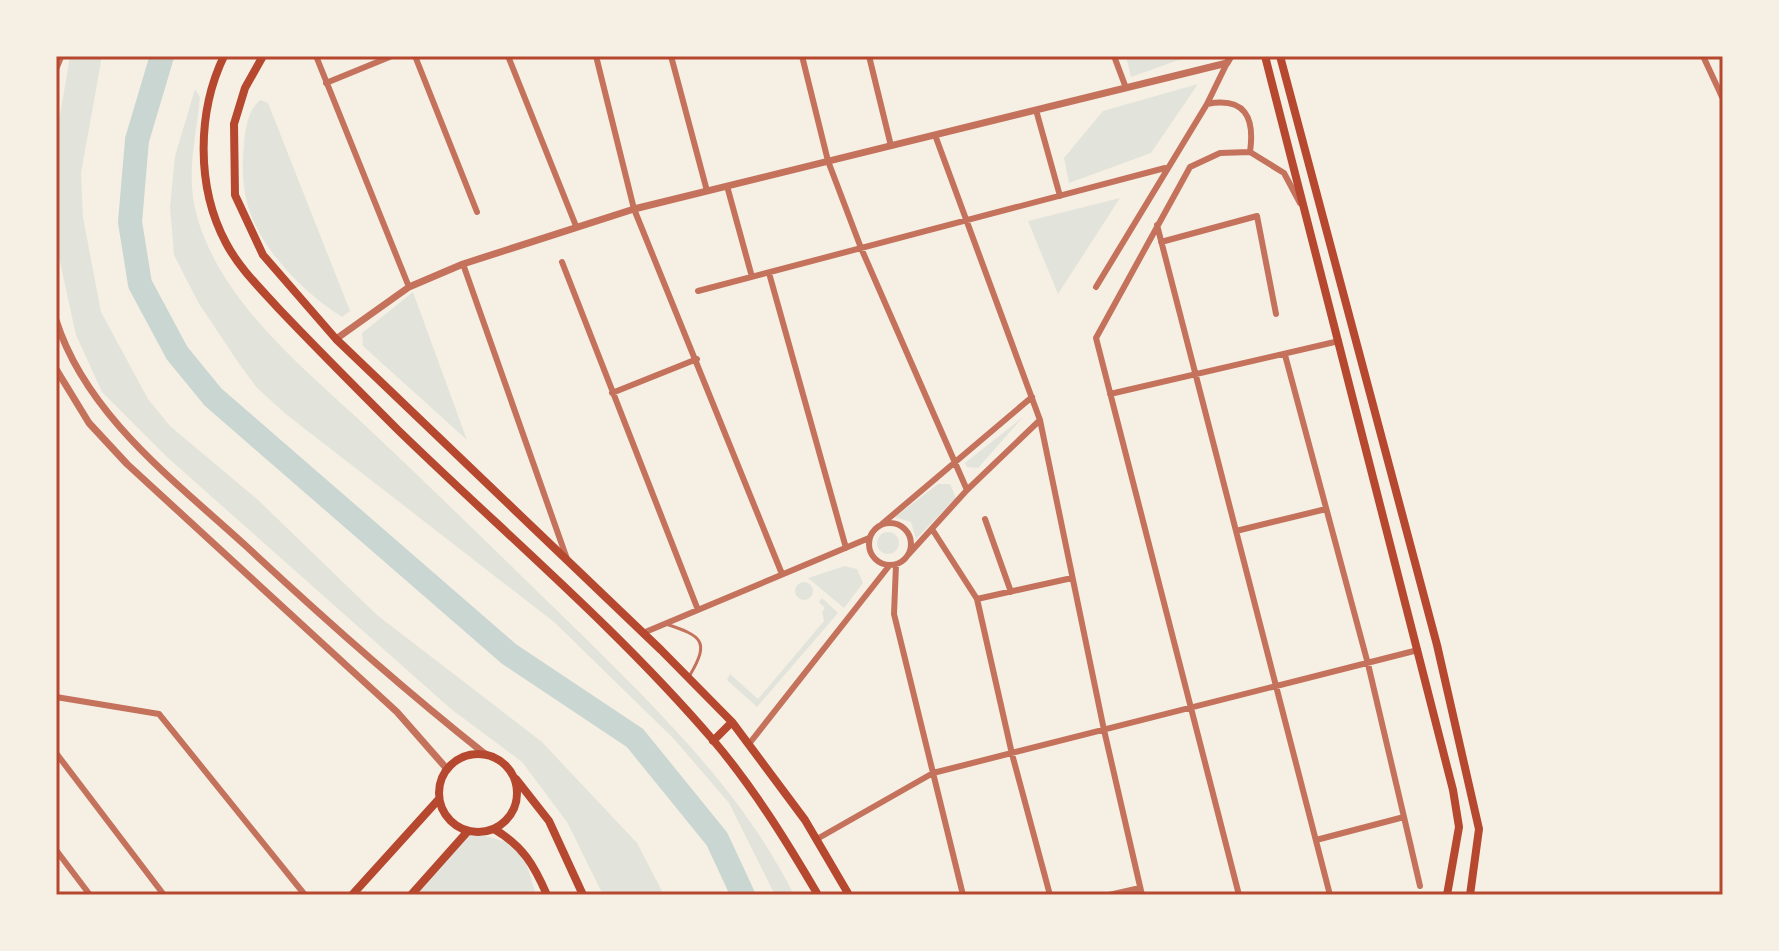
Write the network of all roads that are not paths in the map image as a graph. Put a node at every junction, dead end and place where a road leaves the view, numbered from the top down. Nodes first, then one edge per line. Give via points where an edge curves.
1 (61, 56) edge
2 (224, 56) edge
3 (263, 56) edge
4 (316, 56) edge
5 (392, 56) edge
6 (415, 56) edge
7 (508, 56) edge
8 (596, 56) edge
9 (671, 56) edge
10 (802, 56) edge
11 (869, 56) edge
12 (1114, 56) edge
13 (1265, 56) edge
14 (1280, 56) edge
15 (1703, 56) edge
16 (1229, 60) edge
17 (56, 68) edge
18 (326, 83) junction
19 (1126, 88) junction
20 (1723, 99) edge
21 (1207, 104) junction
22 (1036, 110) junction
23 (935, 135) junction
24 (891, 146) junction
25 (1250, 152) junction
26 (828, 161) junction
27 (1165, 168) junction
28 (727, 186) junction
29 (707, 191) junction
30 (1060, 196) junction
31 (634, 209) junction
32 (477, 212) dead end
33 (967, 220) junction
34 (1157, 225) junction
35 (576, 226) junction
36 (1312, 227) junction
37 (1161, 242) junction
38 (861, 248) junction
39 (562, 262) dead end
40 (463, 264) junction
41 (769, 273) junction
42 (752, 277) junction
43 (409, 287) junction
44 (1096, 287) dead end
45 (698, 291) dead end
46 (1276, 314) dead end
47 (56, 320) edge
48 (1355, 337) junction
49 (336, 339) junction
50 (1339, 341) junction
51 (320, 353) junction
52 (1285, 355) junction
53 (697, 359) junction
54 (56, 369) edge
55 (1195, 376) junction
56 (612, 393) junction
57 (1110, 394) junction
58 (1032, 397) junction
59 (1040, 420) junction
60 (955, 463) junction
61 (967, 490) junction
62 (1326, 509) junction
63 (985, 519) dead end
64 (882, 524) junction
65 (932, 529) junction
66 (1236, 531) junction
67 (869, 538) junction
68 (846, 548) junction
69 (908, 555) junction
70 (568, 562) junction
71 (892, 565) junction
72 (782, 574) junction
73 (1072, 578) junction
74 (1011, 592) junction
75 (977, 599) junction
76 (698, 610) junction
77 (664, 624) junction
78 (643, 633) junction
79 (1437, 645) junction
80 (1418, 650) junction
81 (1368, 664) junction
82 (688, 678) junction
83 (1276, 688) junction
84 (56, 697) edge
85 (1192, 709) junction
86 (732, 722) junction
87 (1104, 730) junction
88 (713, 741) junction
89 (749, 744) junction
90 (56, 753) edge
91 (485, 754) junction
92 (1012, 754) junction
93 (447, 769) junction
94 (933, 773) junction
95 (513, 776) junction
96 (439, 799) junction
97 (1404, 817) junction
98 (494, 829) junction
99 (468, 831) junction
100 (817, 839) junction
101 (1316, 840) junction
102 (56, 850) edge
103 (1420, 886) dead end
104 (1141, 891) edge
105 (90, 895) edge
106 (164, 895) edge
107 (305, 895) edge
108 (352, 895) edge
109 (411, 895) edge
110 (547, 895) edge
111 (583, 895) edge
112 (818, 895) edge
113 (849, 895) edge
114 (963, 895) edge
115 (1050, 895) edge
116 (1109, 895) edge
117 (1239, 895) edge
118 (1330, 895) edge
119 (1447, 895) edge
120 (1470, 895) edge

1 - 17 street
2 - 51 main road via 213,79 205,123 205,176 212,209 226,244 246,271
3 - 49 main road via 245,88 234,124 235,195 263,255
4 - 18 street
5 - 18 street
6 - 32 street
7 - 35 street
8 - 31 street
9 - 29 street
10 - 26 street
11 - 24 street
12 - 19 street
13 - 36 main road
14 - 48 main road
15 - 20 street
16 - 19 street
16 - 21 street
18 - 43 street
19 - 22 street
21 - 25 street via 1229,101 1241,107 1253,132
21 - 27 street
22 - 23 street
22 - 30 street
23 - 24 street
23 - 33 street
24 - 26 street
25 - 34 street via 1220,153 1190,167
25 - 36 street via 1284,173
26 - 28 street
26 - 38 street
27 - 30 street
27 - 44 street
28 - 29 street
28 - 42 street
29 - 31 street
30 - 33 street
31 - 35 street
31 - 53 street
33 - 38 street
33 - 58 street
34 - 37 street
34 - 57 street via 1096,338
35 - 40 street
36 - 50 main road
37 - 46 street via 1257,216
37 - 55 street
38 - 41 street
38 - 60 street
39 - 56 street
40 - 43 street
40 - 70 street
41 - 42 street
41 - 68 street
42 - 45 street
43 - 49 street
47 - 91 street via 98,402 139,446 330,624
48 - 50 main road
48 - 79 main road
49 - 51 main road
49 - 70 main road
50 - 52 street
50 - 80 main road
51 - 88 main road via 583,606
52 - 55 street
52 - 62 street
53 - 56 street
53 - 72 street
54 - 93 street via 89,423 127,464 397,712
55 - 57 street
55 - 66 street
56 - 76 street
57 - 85 street
58 - 59 street
58 - 60 street
59 - 61 street
59 - 73 street
60 - 61 street
60 - 64 street
61 - 65 street
62 - 66 street
62 - 81 street
63 - 74 street
64 - 67 street
64 - 69 street via 906,530
65 - 69 street
65 - 75 street
66 - 83 street
67 - 68 street
67 - 71 street via 875,560
68 - 72 street
69 - 71 street
70 - 78 main road
71 - 89 street
71 - 94 street via 894,614
72 - 76 street
73 - 74 street
73 - 87 street
74 - 75 street
75 - 92 street
76 - 77 street
77 - 78 street
77 - 82 lane via 697,637 702,646
78 - 82 main road
79 - 80 main road
79 - 120 main road via 1479,829
80 - 81 street
80 - 119 main road via 1459,827
81 - 83 street
81 - 97 street
82 - 86 main road
83 - 85 street
83 - 101 street
84 - 107 street via 159,714
85 - 87 street
85 - 117 street
86 - 88 main road
86 - 89 main road
87 - 92 street
87 - 104 street
88 - 112 main road via 761,804
89 - 100 main road
90 - 106 street
91 - 93 main road via 460,757
91 - 95 main road via 507,766
92 - 94 street
92 - 115 street
93 - 96 main road
94 - 100 street
94 - 114 street
95 - 98 main road via 516,801
95 - 111 main road via 549,821
96 - 99 main road via 448,819
96 - 108 main road
97 - 101 street
97 - 103 street
98 - 99 main road
98 - 110 main road via 521,846
99 - 109 main road
100 - 113 main road
101 - 118 street
102 - 105 street
104 - 116 street

